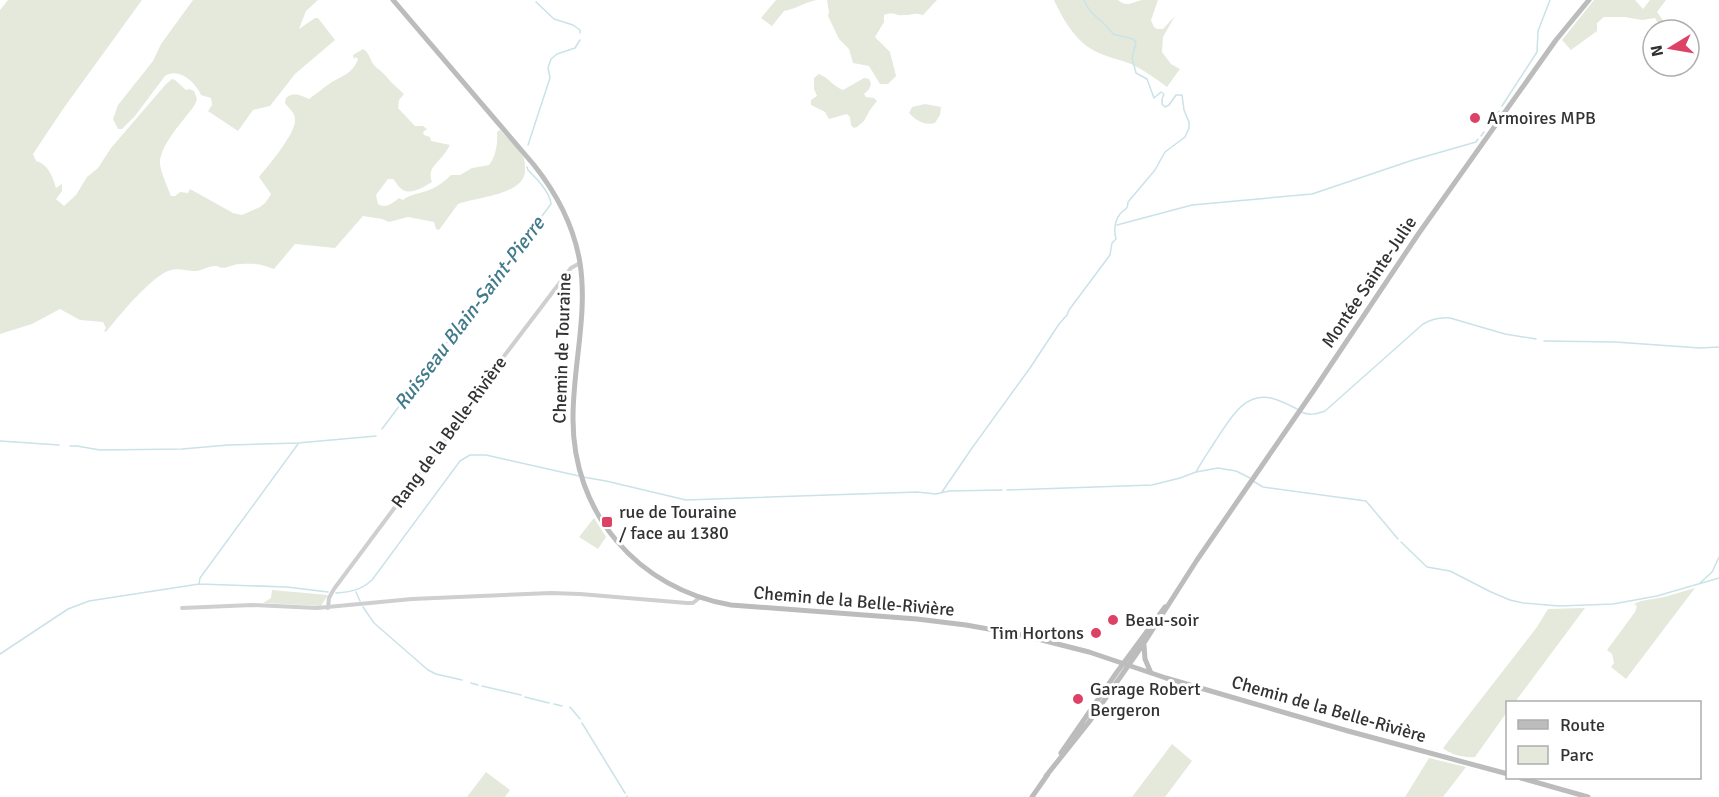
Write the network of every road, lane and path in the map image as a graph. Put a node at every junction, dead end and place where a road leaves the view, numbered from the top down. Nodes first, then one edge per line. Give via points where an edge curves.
1 (393, 0) edge
2 (1589, 0) edge
3 (580, 263) junction
4 (1180, 587) junction
5 (699, 598) junction
6 (182, 608) dead end
7 (328, 608) junction
8 (1144, 643) junction
9 (1126, 664) junction
10 (1152, 673) junction
11 (1506, 773) edge
12 (1528, 779) edge
13 (1032, 797) edge
14 (1588, 797) edge

1 - 3 street, Chemin de Touraine via 550,186 570,226
2 - 4 street, Montée Sainte-Julie via 1556,39 1391,273
3 - 5 street, Chemin de Touraine via 582,296 573,423 582,482 600,519 625,551 660,579
3 - 7 street, Rang de la Belle-Rivière via 571,268 476,393 328,598
4 - 8 street, Montée Sainte-Julie
4 - 9 street, Montée Sainte-Julie
5 - 7 street, Chemin de la Belle-Rivière via 687,603 564,593 482,595
5 - 9 street, Chemin de la Belle-Rivière via 738,606 966,625 1032,637
6 - 7 street, Chemin de la Belle-Rivière
8 - 9 street, Montée Sainte-Julie
8 - 10 street via 1144,657
9 - 10 street, Chemin de la Belle-Rivière
9 - 13 street, Montée Sainte-Julie
10 - 11 street, Chemin de la Belle-Rivière
12 - 14 street

